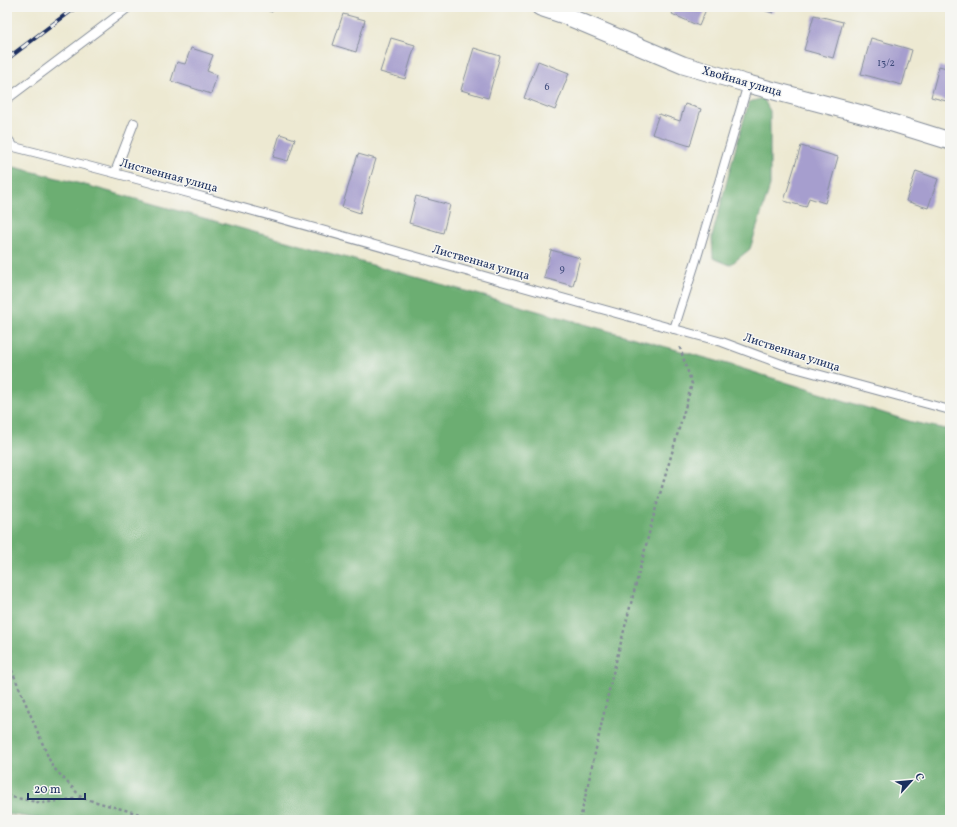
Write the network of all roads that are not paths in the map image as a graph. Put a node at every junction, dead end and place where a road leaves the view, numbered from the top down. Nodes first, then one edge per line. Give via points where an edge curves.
1 (129, 7) edge
2 (540, 7) edge
3 (748, 84) junction
4 (7, 99) edge
5 (134, 123) dead end
6 (7, 138) edge
7 (950, 141) edge
8 (115, 172) junction
9 (674, 329) junction
10 (950, 410) edge

1 - 4 lane
2 - 3 street, Хвойная улица via 684,65
3 - 7 street, Хвойная улица via 873,117
3 - 9 lane
5 - 8 lane
6 - 8 lane, Лиственная улица via 14,147
8 - 9 lane, Лиственная улица
9 - 10 lane, Лиственная улица via 722,342 784,365

